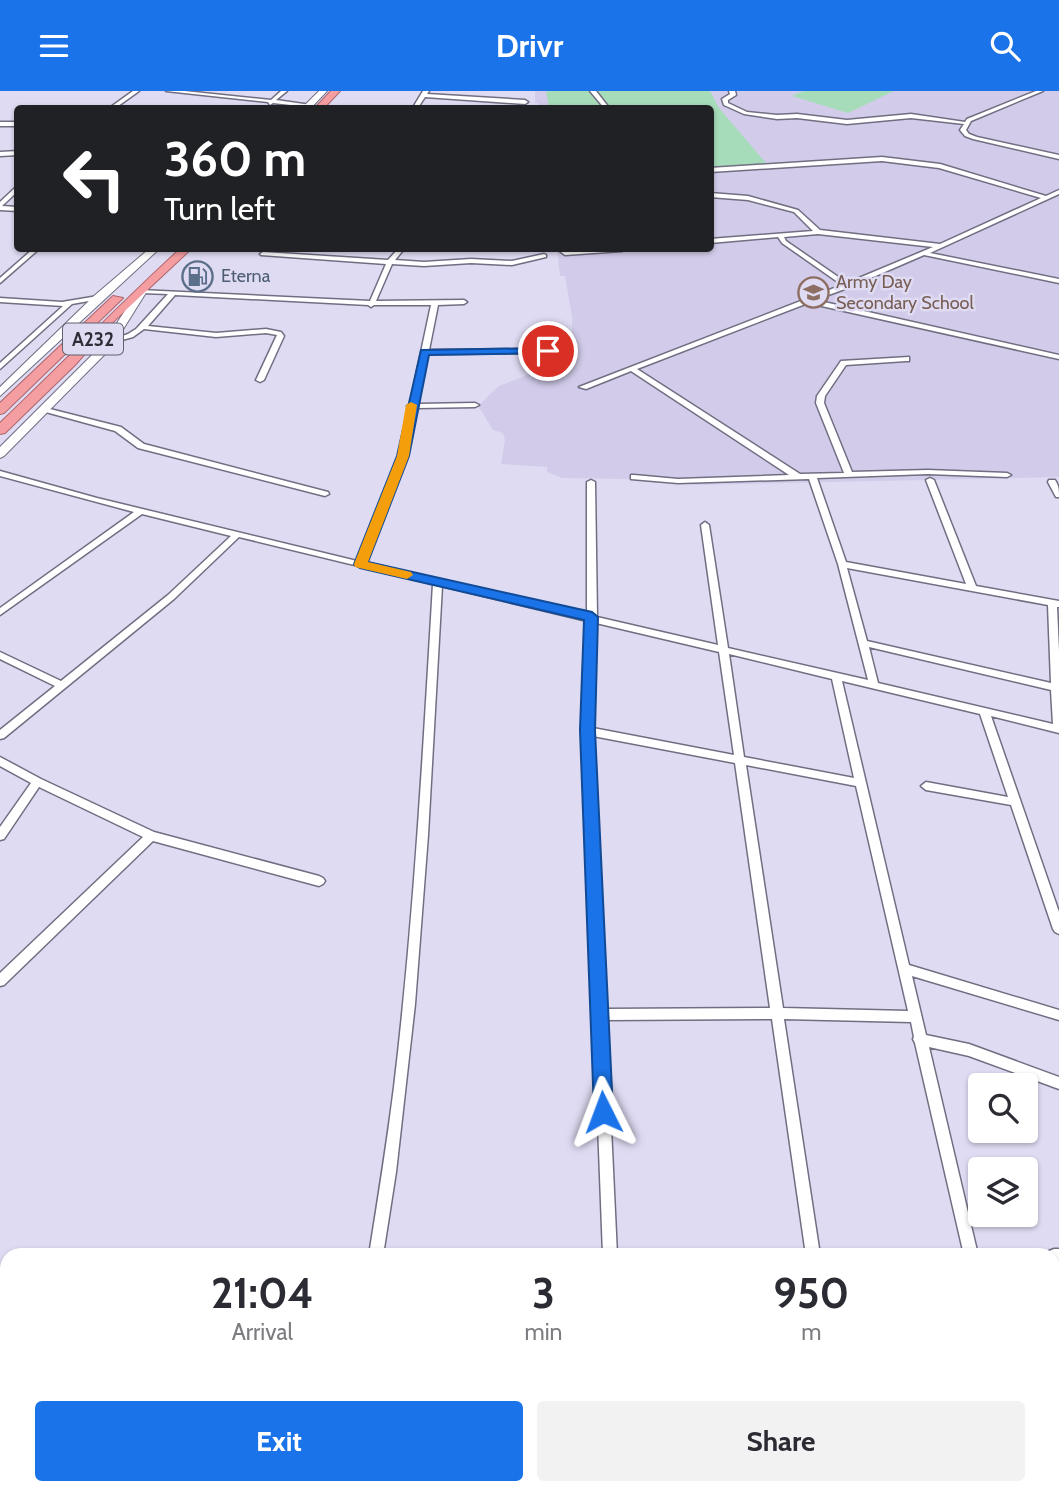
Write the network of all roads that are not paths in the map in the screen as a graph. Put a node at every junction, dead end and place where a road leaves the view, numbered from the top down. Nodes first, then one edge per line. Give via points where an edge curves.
1 (136, 91) edge
2 (169, 91) edge
3 (224, 91) edge
4 (284, 91) edge
5 (323, 91) edge
6 (336, 91) edge
7 (348, 91) edge
8 (593, 91) edge
9 (732, 91) edge
10 (1040, 91) edge
11 (425, 93) edge
12 (215, 97) junction
13 (526, 102) dead end
14 (270, 103) junction
15 (116, 105) edge
16 (290, 105) edge
17 (312, 105) edge
18 (313, 105) edge
19 (334, 105) edge
20 (605, 105) edge
21 (965, 123) junction
22 (1059, 157) edge
23 (714, 170) edge
24 (14, 191) edge
25 (1059, 192) edge
26 (714, 195) edge
27 (1046, 198) junction
28 (0, 207) edge
29 (818, 232) junction
30 (779, 234) junction
31 (714, 241) edge
32 (944, 247) junction
33 (33, 252) edge
34 (151, 252) edge
35 (169, 252) edge
36 (183, 252) edge
37 (314, 252) edge
38 (398, 252) edge
39 (472, 252) edge
40 (262, 254) dead end
41 (926, 254) junction
42 (544, 256) dead end
43 (309, 257) junction
44 (471, 261) junction
45 (389, 263) junction
46 (0, 281) edge
47 (1059, 281) edge
48 (848, 286) junction
49 (142, 291) junction
50 (173, 293) junction
51 (98, 298) junction
52 (0, 300) edge
53 (809, 301) junction
54 (464, 302) dead end
55 (435, 303) junction
56 (69, 304) junction
57 (371, 305) junction
58 (142, 327) junction
59 (111, 341) junction
60 (548, 351) dead end
61 (425, 352) junction
62 (1059, 357) edge
63 (906, 359) dead end
64 (0, 367) edge
65 (631, 368) junction
66 (260, 380) dead end
67 (583, 387) dead end
68 (0, 393) edge
69 (475, 405) dead end
70 (411, 406) junction
71 (45, 409) junction
72 (0, 410) edge
73 (0, 430) edge
74 (0, 454) edge
75 (0, 473) edge
76 (849, 474) junction
77 (812, 475) junction
78 (1007, 475) dead end
79 (797, 476) junction
80 (634, 477) dead end
81 (930, 479) dead end
82 (590, 482) dead end
83 (1052, 482) dead end
84 (325, 493) dead end
85 (1059, 495) edge
86 (142, 510) junction
87 (705, 525) dead end
88 (238, 534) junction
89 (842, 563) junction
90 (360, 564) junction
91 (438, 582) junction
92 (972, 587) junction
93 (1056, 603) edge
94 (0, 612) edge
95 (592, 617) junction
96 (863, 643) junction
97 (724, 649) junction
98 (0, 655) edge
99 (836, 677) junction
100 (62, 685) junction
101 (874, 685) junction
102 (1058, 688) edge
103 (984, 711) junction
104 (1059, 729) edge
105 (587, 730) junction
106 (0, 734) edge
107 (0, 761) edge
108 (739, 761) junction
109 (37, 782) junction
110 (860, 783) junction
111 (926, 786) dead end
112 (1016, 802) junction
113 (0, 836) edge
114 (151, 836) junction
115 (319, 881) dead end
116 (1059, 929) edge
117 (903, 968) junction
118 (0, 981) edge
119 (776, 1013) junction
120 (599, 1015) junction
121 (1059, 1015) edge
122 (914, 1017) junction
123 (919, 1039) junction
124 (1059, 1083) edge
125 (377, 1248) edge
126 (610, 1248) edge
127 (812, 1248) edge
128 (969, 1248) edge

1 - 15 street
2 - 12 street
3 - 12 street
4 - 14 street
5 - 17 main road
6 - 18 highway
7 - 19 highway
8 - 20 street
9 - 21 street via 726,104 758,115 847,122 911,116
10 - 21 street
11 - 13 street
12 - 14 street
14 - 16 street
21 - 22 street via 967,135
23 - 27 street via 882,159 940,166
24 - 28 street
25 - 27 street
26 - 29 street via 748,198 796,211
27 - 32 street
29 - 30 street
29 - 32 street
30 - 31 street
30 - 48 street via 794,250
32 - 41 street
33 - 46 street
34 - 51 main road
35 - 72 highway, A232
36 - 49 highway, A232
37 - 43 street
38 - 45 street
39 - 44 street
40 - 43 street
41 - 47 street
41 - 48 street
42 - 44 street via 512,263
43 - 45 street
44 - 45 street
45 - 57 street
48 - 53 street
49 - 50 street
49 - 59 main road
49 - 73 highway, A232
50 - 57 street
50 - 58 street
51 - 56 street
51 - 68 main road
52 - 56 street
53 - 62 street
53 - 65 street
54 - 55 street
55 - 57 street
55 - 61 street
56 - 64 street
58 - 59 street via 129,338
58 - 66 street via 216,335 279,333
59 - 71 main road
60 - 61 street
61 - 70 street
63 - 76 street via 844,363 821,396
65 - 67 street
65 - 79 street
69 - 70 street
70 - 90 street via 403,456
71 - 74 main road
71 - 84 street via 125,432 142,446
75 - 86 street
76 - 77 street
76 - 78 street
77 - 79 street
77 - 89 street
79 - 80 street via 739,481
81 - 92 street
82 - 95 street
83 - 85 street
86 - 88 street
86 - 94 street
87 - 97 street
88 - 90 street
88 - 100 street via 171,597
89 - 92 street
89 - 96 street
90 - 91 street
91 - 95 street
91 - 125 street via 418,902 390,1177
92 - 93 street
93 - 102 street
95 - 97 street
95 - 105 street
96 - 101 street
96 - 102 street
97 - 99 street
97 - 108 street
98 - 100 street
99 - 101 street
99 - 110 street
100 - 106 street
101 - 103 street
102 - 104 street
103 - 104 street
103 - 112 street
105 - 108 street
105 - 120 street
107 - 109 street
108 - 110 street
108 - 119 street
109 - 113 street
109 - 114 street
110 - 117 street
111 - 112 street
112 - 116 street
114 - 115 street
114 - 118 street
117 - 121 street
117 - 122 street
119 - 120 street
119 - 122 street
119 - 127 street
120 - 126 street
122 - 123 street
123 - 124 street via 970,1050
123 - 128 street

